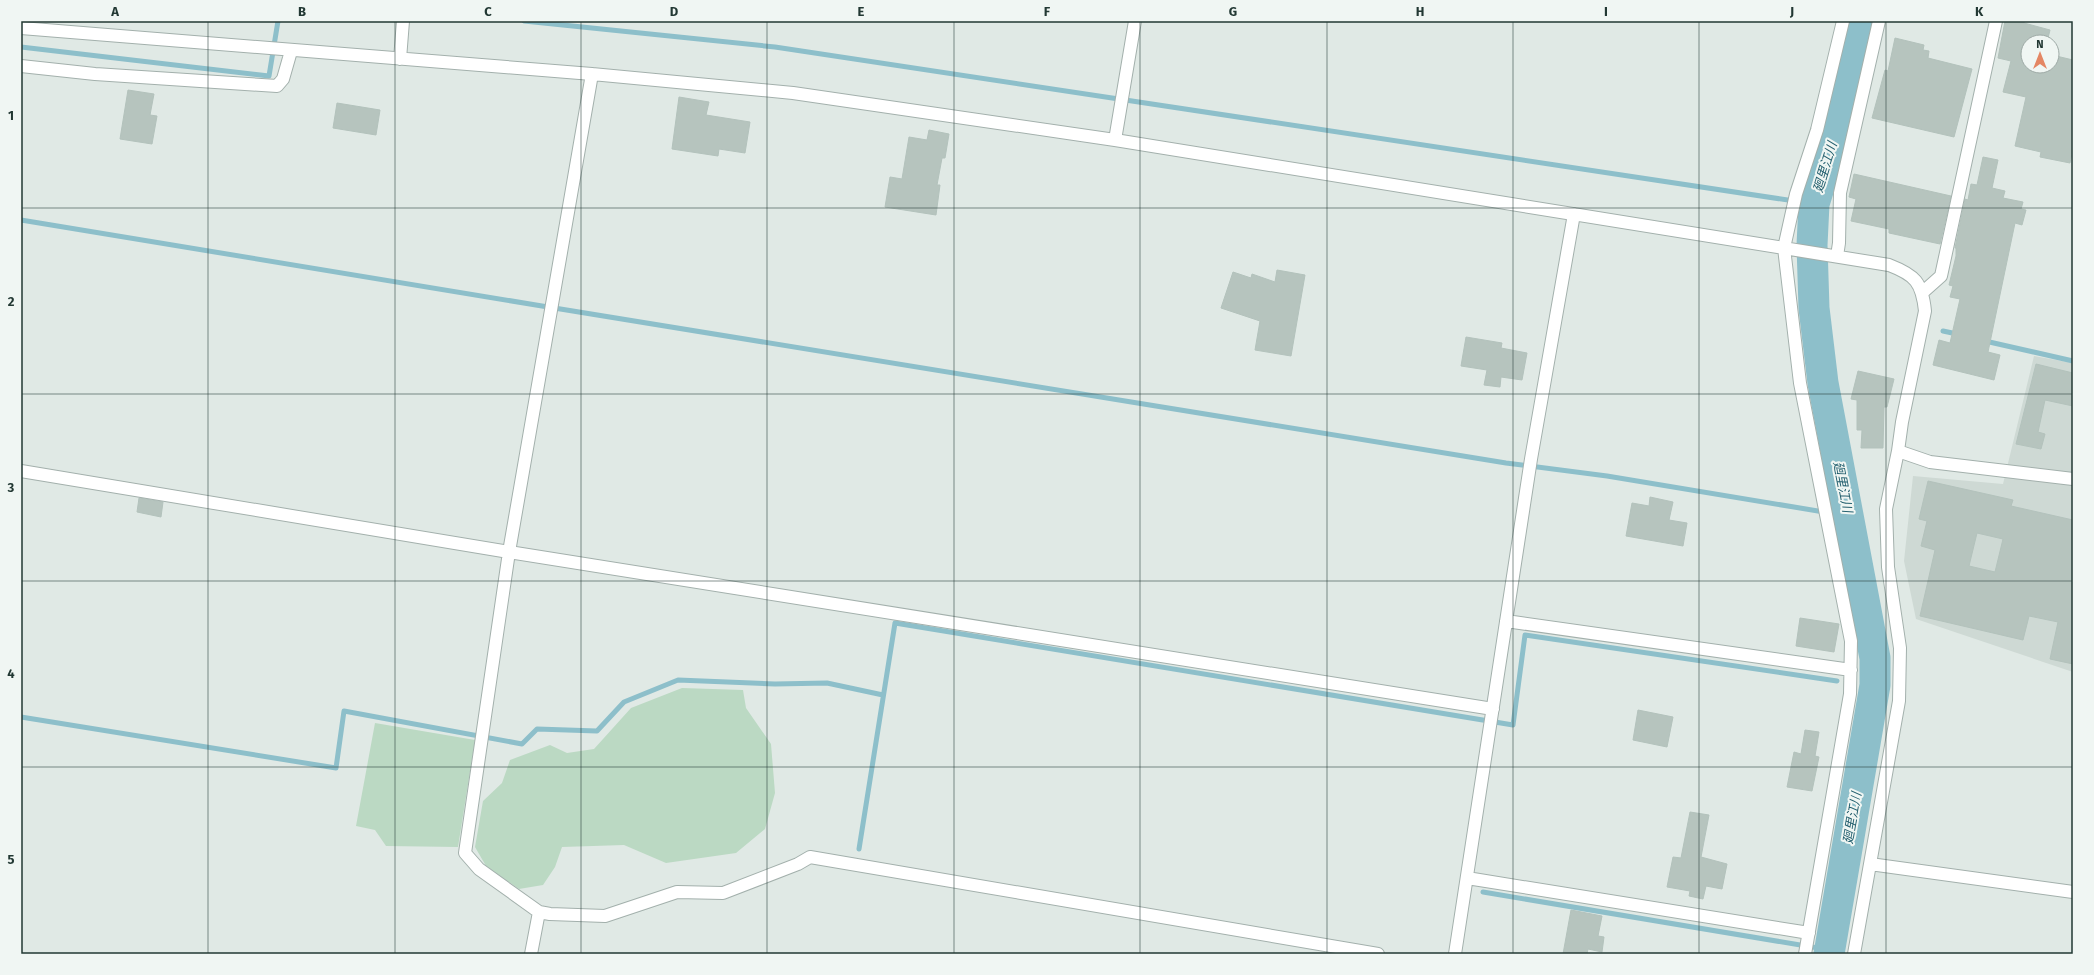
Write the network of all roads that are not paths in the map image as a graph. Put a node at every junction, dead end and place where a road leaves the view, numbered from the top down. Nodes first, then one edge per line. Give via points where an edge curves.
1 (403, 21) edge
2 (1135, 21) edge
3 (1843, 21) edge
4 (1879, 21) edge
5 (1996, 21) edge
6 (21, 28) edge
7 (286, 50) junction
8 (400, 59) junction
9 (21, 66) edge
10 (592, 74) junction
11 (1114, 140) junction
12 (1574, 214) junction
13 (1784, 248) junction
14 (1837, 256) junction
15 (1923, 292) junction
16 (1898, 451) junction
17 (21, 471) edge
18 (2073, 479) edge
19 (509, 552) junction
20 (1506, 621) junction
21 (1851, 670) junction
22 (1492, 711) junction
23 (1870, 864) junction
24 (1467, 878) junction
25 (2073, 892) edge
26 (539, 912) junction
27 (1808, 936) junction
28 (531, 954) edge
29 (1378, 954) edge
30 (1455, 954) edge
31 (1805, 954) edge
32 (1854, 954) edge

1 - 8 street
2 - 11 street
3 - 13 street via 1817,130 1796,194
4 - 14 street via 1840,193
5 - 15 street via 1941,276
6 - 7 street
7 - 8 street
7 - 9 street via 283,79 277,86 95,74
8 - 10 street
10 - 11 street via 793,93
10 - 19 street
11 - 12 street
12 - 13 street
12 - 20 street via 1531,459
13 - 14 street
13 - 21 street via 1800,383 1851,641
14 - 15 street via 1888,265 1907,272
15 - 16 street via 1925,311
16 - 18 street via 1930,462
16 - 23 street via 1886,509 1888,568 1900,648 1899,701
17 - 19 street
19 - 22 street
19 - 26 street via 465,853 479,869
20 - 21 street
20 - 22 street
21 - 27 street via 1850,694
22 - 24 street
23 - 25 street
23 - 32 street
24 - 27 street
24 - 30 street
26 - 28 street
26 - 29 street via 606,916 677,892 723,893 810,857
27 - 31 street

